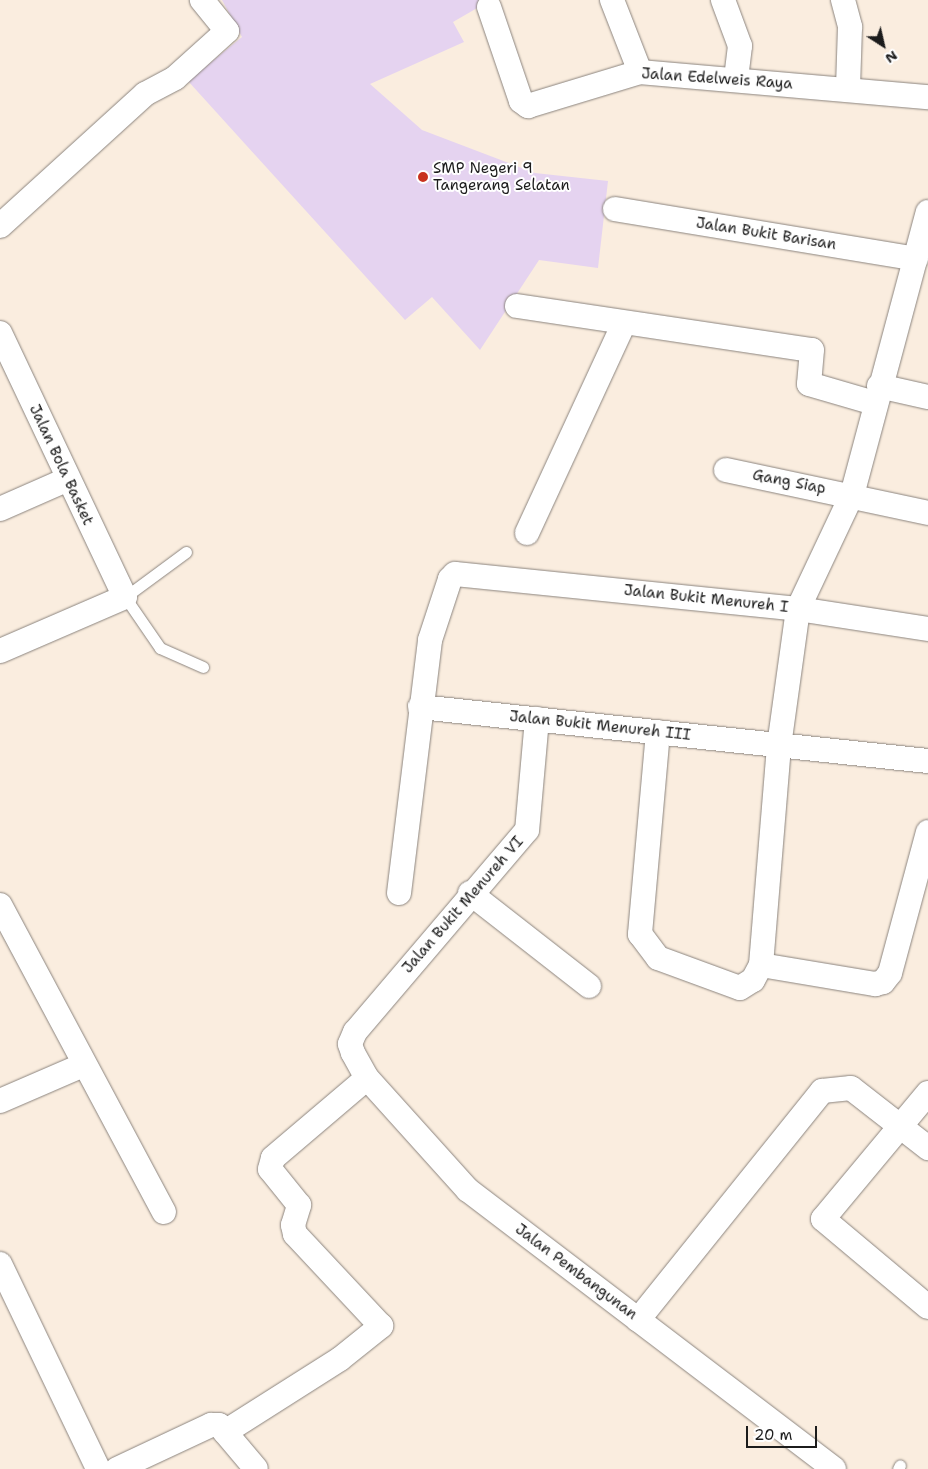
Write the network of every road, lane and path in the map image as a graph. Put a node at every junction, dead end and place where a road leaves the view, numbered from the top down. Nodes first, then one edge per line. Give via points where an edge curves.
1 (202, 0) edge
2 (612, 0) edge
3 (723, 0) edge
4 (843, 0) edge
5 (489, 7) dead end
6 (640, 72) junction
7 (736, 79) junction
8 (848, 88) junction
9 (928, 97) edge
10 (615, 209) dead end
11 (928, 212) edge
12 (0, 226) edge
13 (919, 270) edge
14 (517, 306) dead end
15 (624, 323) junction
16 (0, 332) edge
17 (877, 394) junction
18 (928, 397) edge
19 (726, 470) dead end
20 (66, 480) junction
21 (852, 494) junction
22 (0, 509) edge
23 (928, 513) edge
24 (527, 532) dead end
25 (186, 552) dead end
26 (125, 597) junction
27 (798, 609) junction
28 (928, 629) edge
29 (0, 652) edge
30 (203, 667) dead end
31 (420, 707) junction
32 (537, 719) junction
33 (658, 732) junction
34 (779, 746) junction
35 (928, 761) edge
36 (928, 832) edge
37 (399, 893) dead end
38 (470, 893) junction
39 (0, 905) edge
40 (761, 965) junction
41 (589, 986) dead end
42 (350, 1044) joint
43 (83, 1065) junction
44 (366, 1078) junction
45 (928, 1093) edge
46 (0, 1101) edge
47 (901, 1127) junction
48 (928, 1148) edge
49 (164, 1212) dead end
50 (0, 1264) edge
51 (928, 1307) edge
52 (638, 1320) junction
53 (225, 1432) junction
54 (98, 1469) edge
55 (117, 1469) edge
56 (256, 1469) edge
57 (834, 1469) edge

1 - 12 street via 227,31 175,78 145,94
2 - 6 street
3 - 7 street via 740,46
4 - 8 street via 851,47
5 - 6 street, Jalan Edelweis Raya via 521,100 528,106
6 - 7 street, Jalan Edelweis Raya
7 - 8 street, Jalan Edelweis Raya
8 - 9 street, Jalan Edelweis Raya
10 - 13 street, Jalan Bukit Barisan
11 - 13 street
13 - 17 street
14 - 15 street
15 - 17 street via 812,350 809,384
15 - 24 street
16 - 20 street, Jalan Bola Basket
17 - 18 street
17 - 21 street
19 - 21 street, Gang Siap
20 - 22 street
20 - 26 street, Jalan Bola Basket
21 - 23 street, Gang Siap
21 - 27 street
25 - 26 lane
26 - 29 street
26 - 30 lane via 160,648
27 - 28 street
27 - 31 street, Jalan Bukit Menureh I via 456,574 450,579 430,640
27 - 34 street, Jalan Bukit Menureh I
31 - 32 street, Jalan Bukit Menureh III
31 - 37 street
32 - 33 street, Jalan Bukit Menureh III
32 - 38 street, Jalan Bukit Menureh VI via 527,830
33 - 34 street, Jalan Bukit Menureh III
33 - 40 street via 640,934 643,943 658,958 734,988 748,985
34 - 35 street, Jalan Bukit Menureh III
34 - 40 street, Jalan Bukit Menureh I
36 - 40 street via 890,973 883,982 875,984
38 - 41 street
38 - 42 street, Jalan Bukit Menureh VI via 355,1032
39 - 43 street
42 - 44 street, Jalan Pembangunan
43 - 46 street
43 - 49 street
44 - 52 street, Jalan Pembangunan via 468,1190
44 - 53 street via 273,1158 270,1169 299,1205 293,1226 295,1234 381,1326 340,1359
45 - 47 street
47 - 48 street
47 - 51 street via 823,1219
47 - 52 street via 852,1088 822,1091
50 - 54 street
52 - 57 street, Jalan Pembangunan
53 - 55 street via 211,1425
53 - 56 street

